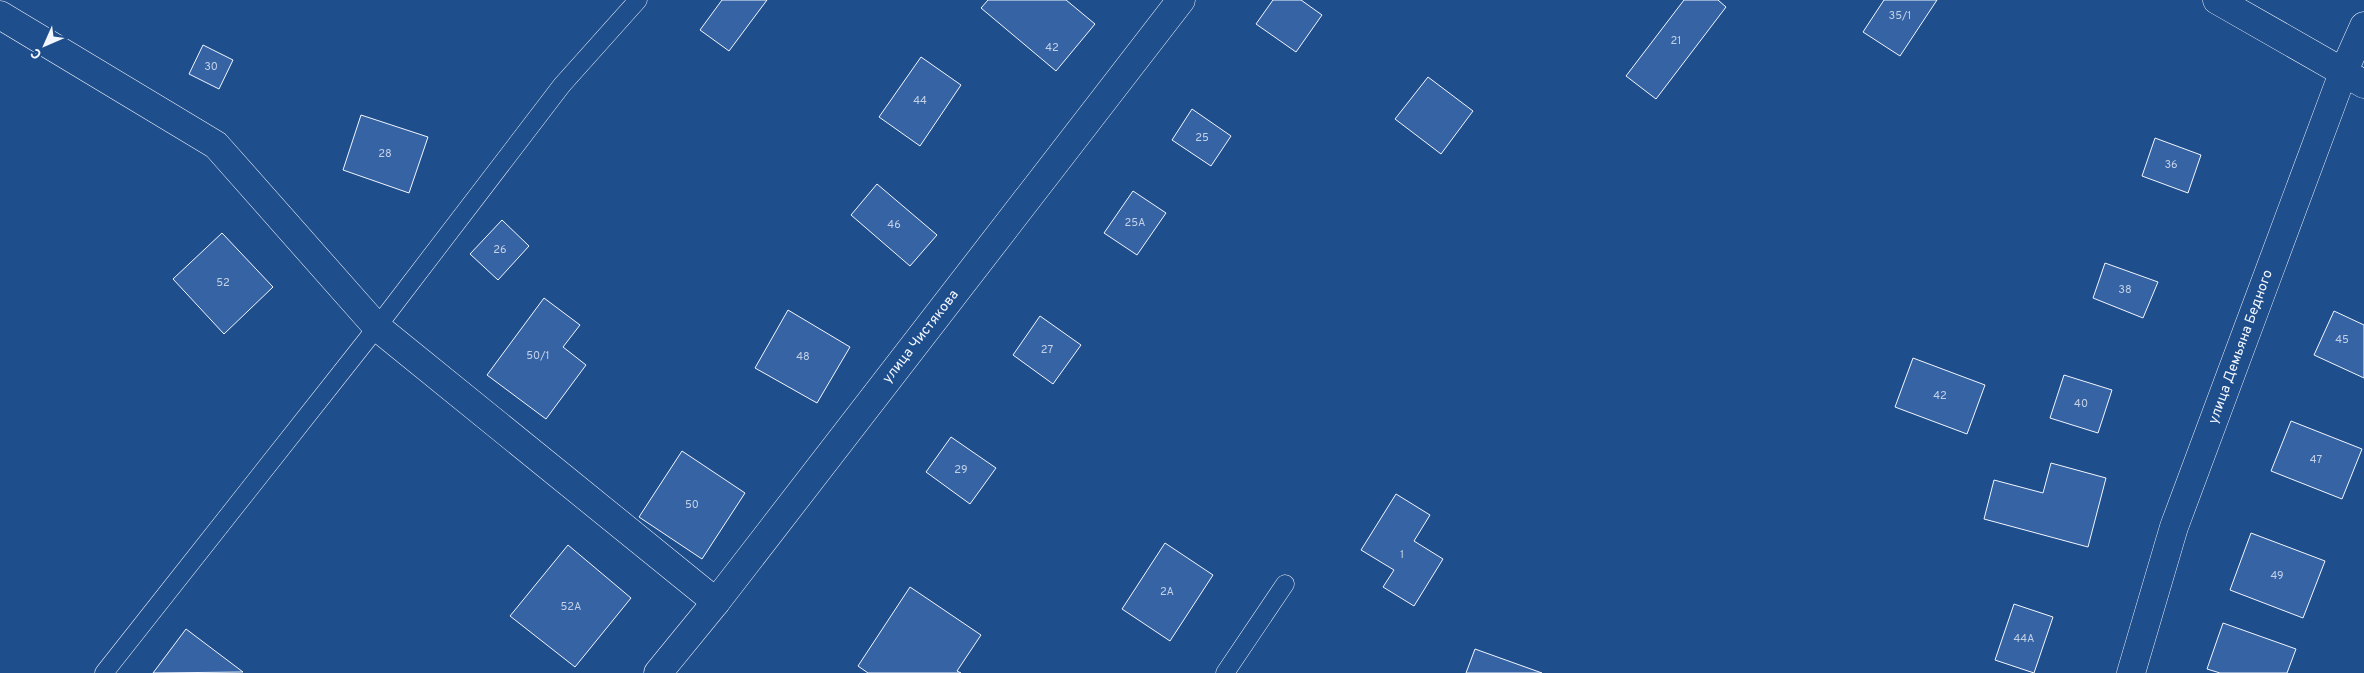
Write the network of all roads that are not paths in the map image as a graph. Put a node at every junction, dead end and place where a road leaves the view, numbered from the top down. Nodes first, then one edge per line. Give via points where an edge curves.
1 (638, 0) edge
2 (1181, 0) edge
3 (2217, 0) edge
4 (0, 15) edge
5 (2364, 26) edge
6 (2354, 78) edge
7 (378, 327) junction
8 (1285, 584) dead end
9 (716, 602) junction
10 (104, 673) edge
11 (658, 673) edge
12 (1225, 673) edge
13 (2131, 673) edge

1 - 7 lane via 562,85
2 - 9 street, улица Чистякова
3 - 6 street
4 - 7 street via 216,146
5 - 6 street, улица Демьяна Бедного
6 - 13 street, улица Демьяна Бедного via 2174,527
7 - 9 street
7 - 10 lane
8 - 12 lane
9 - 11 street, улица Чистякова

